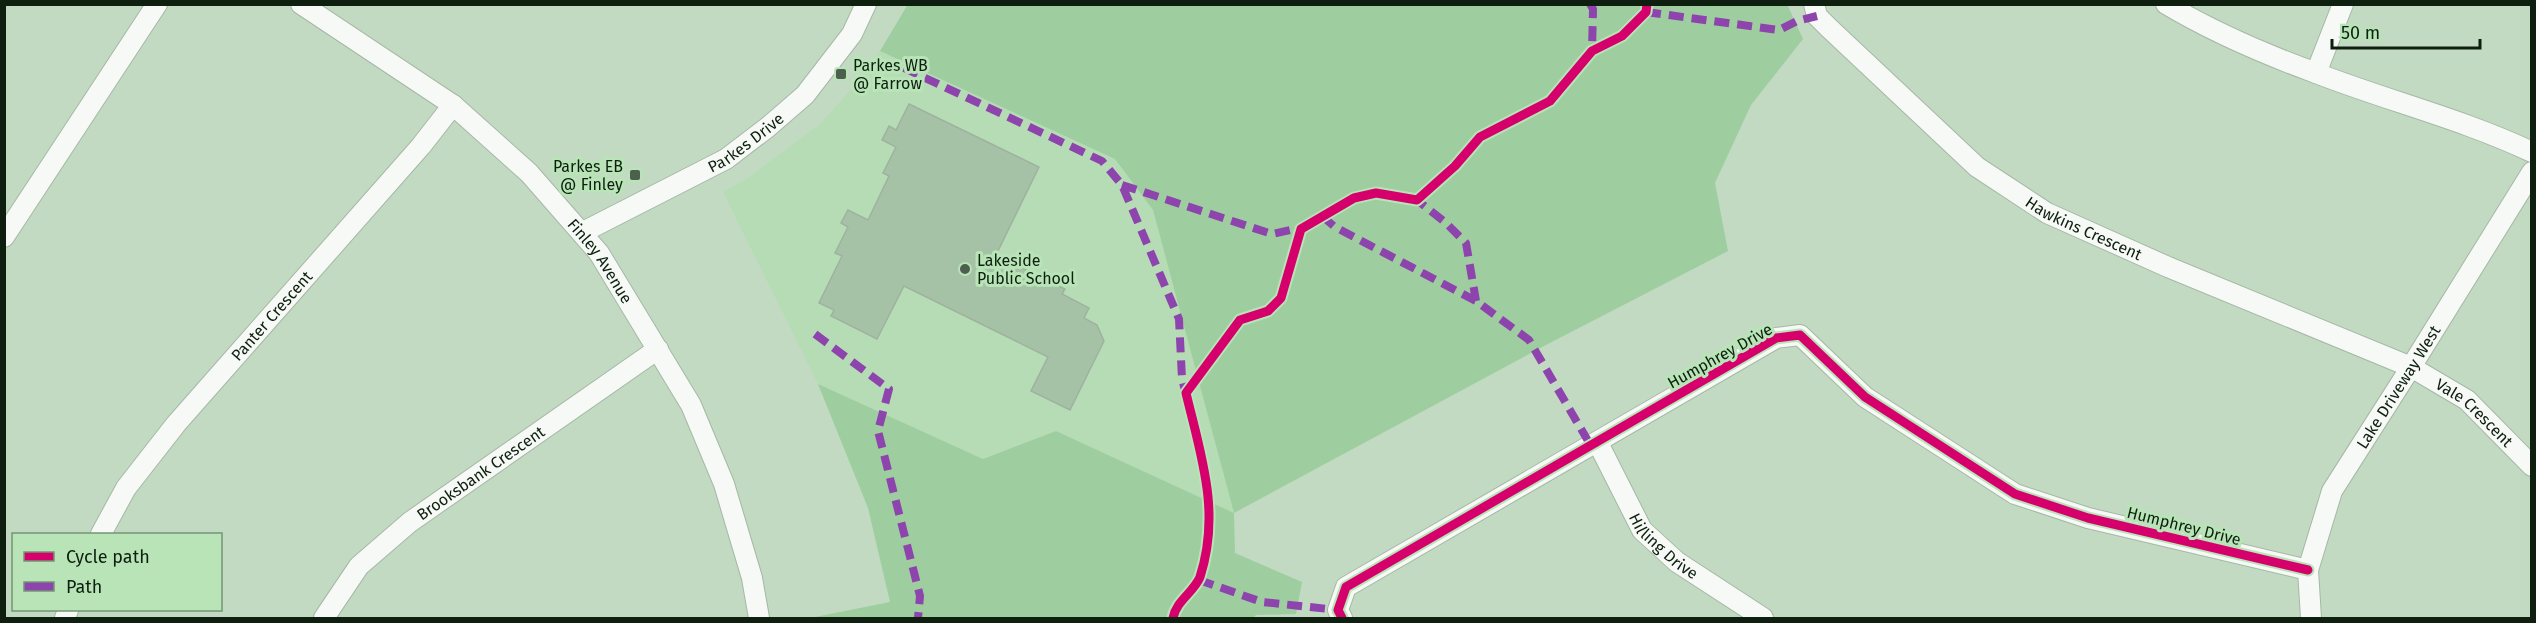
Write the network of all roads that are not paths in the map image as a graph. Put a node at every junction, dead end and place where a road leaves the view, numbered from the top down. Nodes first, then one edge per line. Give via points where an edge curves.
1 (157, 4) edge
2 (301, 4) edge
3 (866, 4) edge
4 (1814, 4) edge
5 (2166, 4) edge
6 (2343, 4) edge
7 (2316, 74) junction
8 (453, 105) junction
9 (2532, 152) edge
10 (2532, 172) edge
11 (583, 232) junction
12 (4, 237) edge
13 (658, 349) junction
14 (2411, 367) junction
15 (1598, 443) junction
16 (2532, 466) edge
17 (102, 533) edge
18 (2308, 570) junction
19 (324, 618) edge
20 (759, 618) edge
21 (1342, 618) edge
22 (1763, 618) edge
23 (2311, 618) edge

1 - 12 street
2 - 8 street, Finley Avenue
3 - 11 street, Parkes Drive via 852,34 806,95 768,127 726,159
4 - 14 street, Hawkins Crescent via 1817,16 1977,167 2047,213
5 - 7 street via 2204,26
6 - 7 street
7 - 9 street via 2492,133
8 - 11 street, Finley Avenue via 529,173
8 - 17 street, Panter Crescent via 426,142 176,424 126,488
10 - 14 street, Lake Driveway West
11 - 13 street, Finley Avenue
13 - 19 street, Brooksbank Crescent via 410,522 359,566
13 - 20 street, Finley Avenue via 691,405 724,484 752,578
14 - 16 street, Vale Crescent via 2467,400
14 - 18 street, Lake Driveway West via 2332,491
15 - 18 street, Humphrey Drive via 1776,338 1800,335 1865,397 2015,494 2088,518
15 - 21 street, Humphrey Drive via 1346,587 1338,610
15 - 22 street, Hilling Drive via 1642,530 1677,562
18 - 23 street, Lake Driveway West

